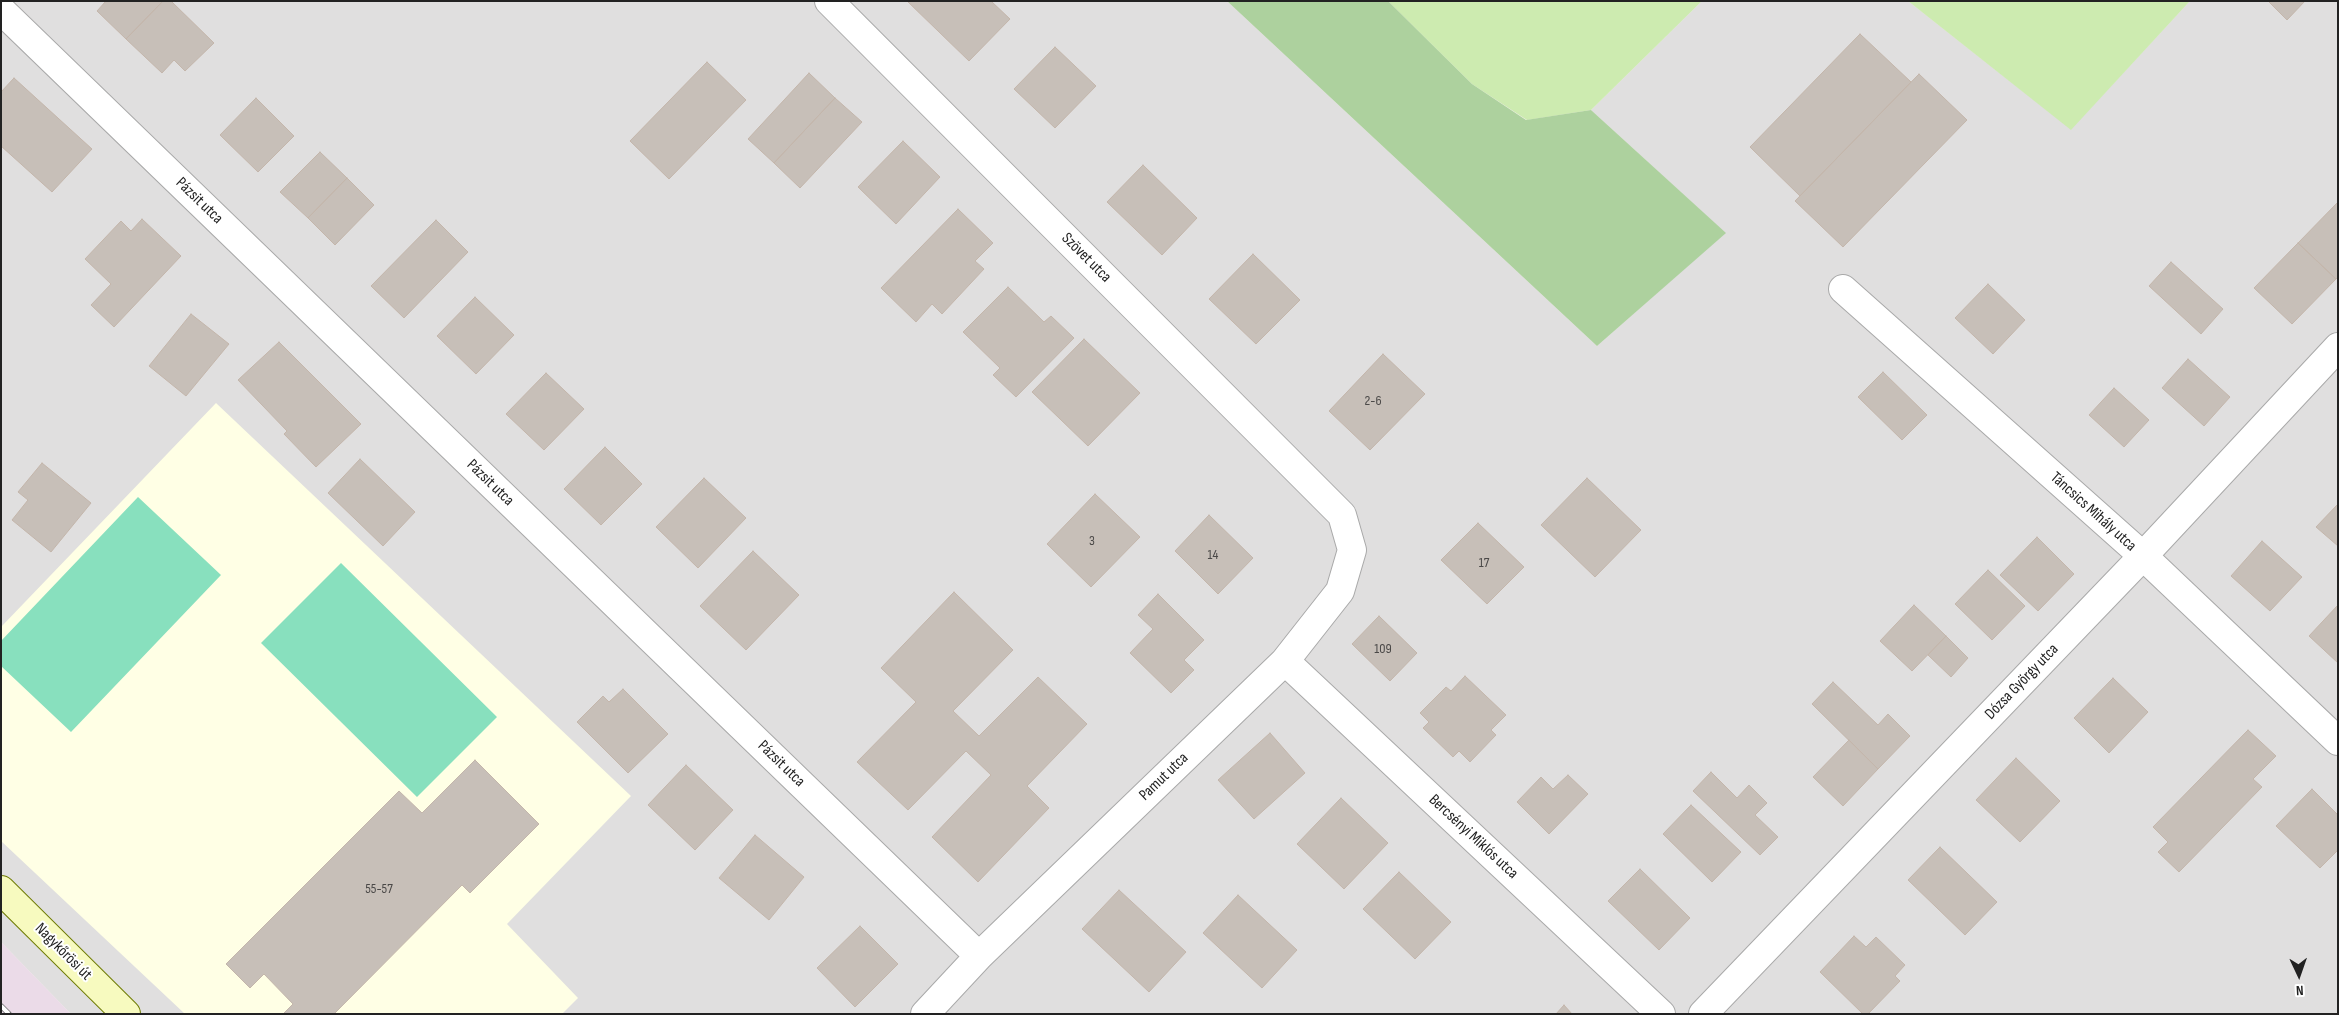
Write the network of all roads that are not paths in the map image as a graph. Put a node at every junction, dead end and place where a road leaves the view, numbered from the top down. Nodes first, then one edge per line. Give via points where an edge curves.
1 (829, 1) edge
2 (1, 10) edge
3 (1843, 289) dead end
4 (2338, 346) edge
5 (1342, 515) joint
6 (2143, 556) junction
7 (1286, 661) junction
8 (2338, 741) edge
9 (1, 890) edge
10 (979, 956) junction
11 (126, 1014) edge
12 (926, 1014) edge
13 (1661, 1014) edge
14 (1703, 1014) edge

1 - 5 street, Szövet utca
2 - 10 street, Pázsit utca
3 - 6 street, Táncsics Mihály utca
4 - 6 street, Dózsa György utca
5 - 7 street, Pamut utca via 1352,550 1340,591
6 - 8 street, Táncsics Mihály utca
6 - 14 street, Dózsa György utca
7 - 10 street, Pamut utca
7 - 13 street, Bercsényi Miklós utca
9 - 11 main road, Nagykőrösi út
10 - 12 street, Pamut utca

